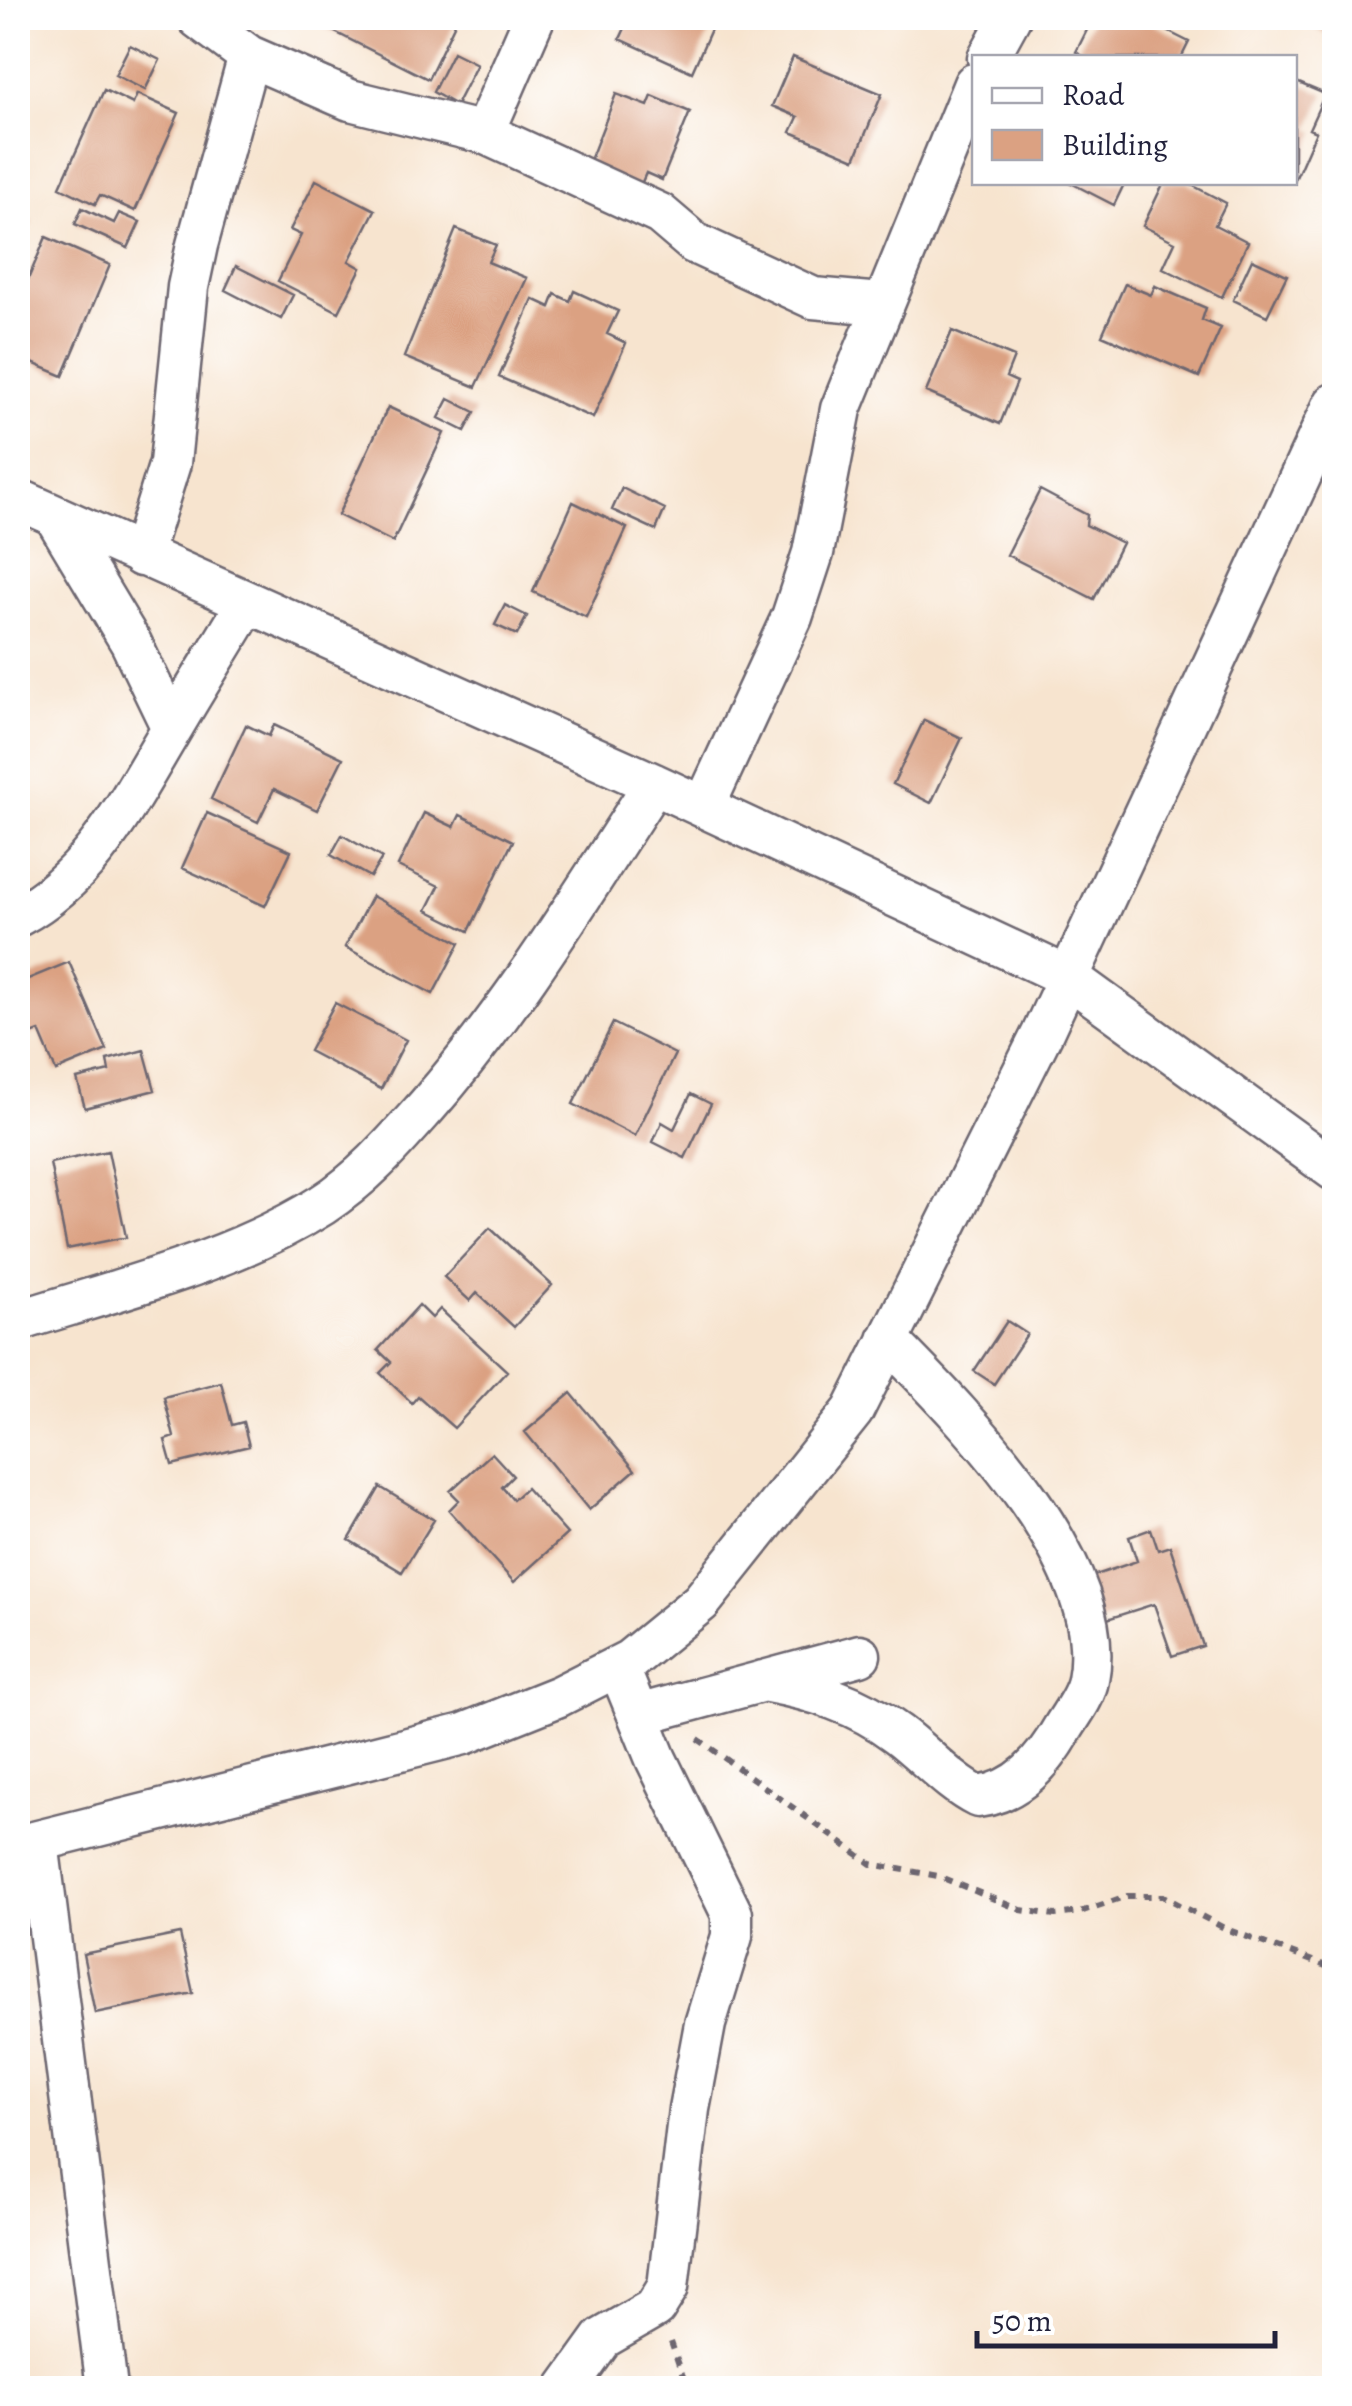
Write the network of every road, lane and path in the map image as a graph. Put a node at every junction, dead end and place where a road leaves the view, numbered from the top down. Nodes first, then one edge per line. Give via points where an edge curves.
1 (198, 18) edge
2 (534, 18) edge
3 (1010, 18) edge
4 (990, 55) edge
5 (249, 56) junction
6 (972, 89) edge
7 (484, 133) junction
8 (881, 304) junction
9 (1334, 404) edge
10 (18, 500) edge
11 (56, 520) junction
12 (141, 556) junction
13 (248, 602) junction
14 (172, 728) junction
15 (654, 784) junction
16 (704, 807) junction
17 (18, 916) edge
18 (1068, 976) junction
19 (1334, 1170) edge
20 (18, 1321) edge
21 (888, 1340) junction
22 (860, 1655) dead end
23 (618, 1666) junction
24 (762, 1681) junction
25 (651, 1712) junction
26 (28, 1844) edge
27 (1334, 1968) edge
28 (107, 2388) edge
29 (566, 2388) edge

1 - 5 street
2 - 7 street
3 - 4 street
5 - 7 street via 366,105
5 - 12 street via 188,287 170,462
6 - 8 street
7 - 8 street via 660,214 694,243 812,298
8 - 16 street via 841,409 813,554 792,617
9 - 18 street
10 - 11 street
11 - 12 street
11 - 14 street via 131,643
12 - 13 street
13 - 14 street
13 - 15 street
14 - 17 street via 84,867 52,897
15 - 16 street
15 - 20 street via 496,1025 373,1167 322,1205 266,1234
16 - 18 street
18 - 19 street
18 - 21 street
21 - 23 street via 853,1411 701,1602
21 - 24 street via 970,1423 1054,1539 1088,1632 1088,1685 1042,1762 1010,1786 978,1796 896,1732 834,1697
22 - 24 street
23 - 25 street
23 - 26 street via 464,1734
24 - 25 street
25 - 27 path via 871,1864 938,1876 1020,1910 1055,1915 1127,1896 1163,1896 1226,1929
25 - 29 street via 726,1900 732,1936 702,2041 665,2296 603,2338
26 - 28 street

